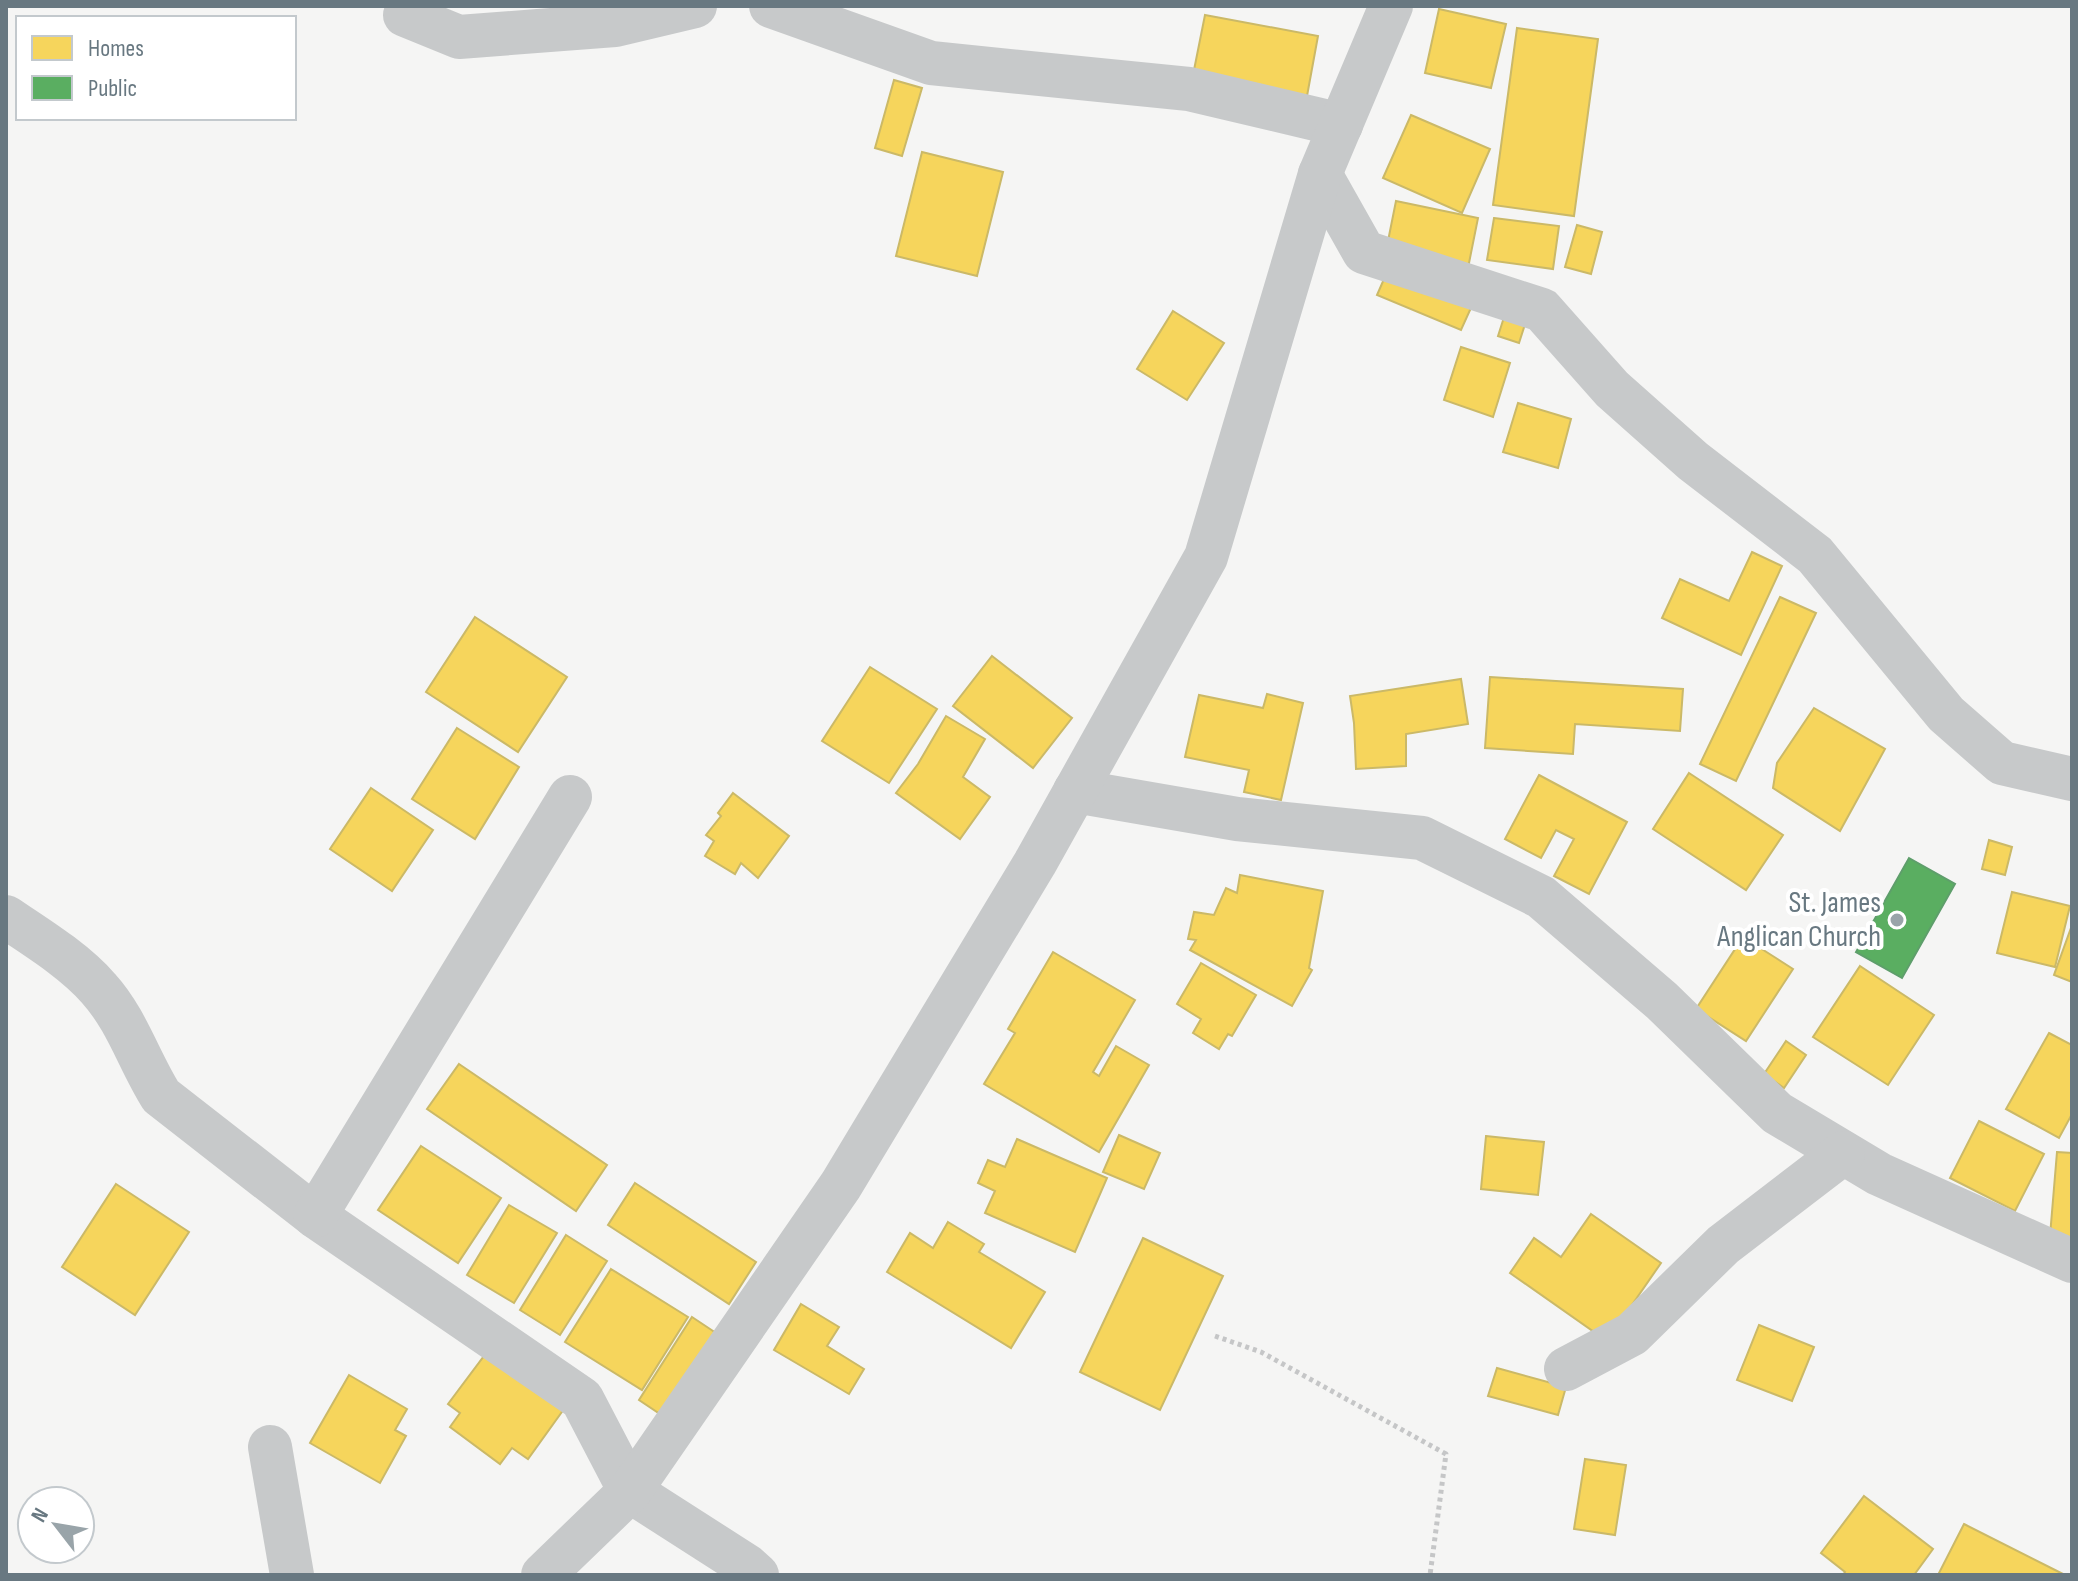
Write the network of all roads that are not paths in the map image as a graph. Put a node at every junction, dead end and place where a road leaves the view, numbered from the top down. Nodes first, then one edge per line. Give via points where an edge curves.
1 (695, 6) edge
2 (771, 6) edge
3 (1391, 6) edge
4 (405, 15) dead end
5 (1341, 125) junction
6 (1320, 174) junction
7 (2072, 779) edge
8 (1075, 791) junction
9 (570, 797) dead end
10 (6, 917) edge
11 (1843, 1153) junction
12 (315, 1216) junction
13 (2072, 1261) edge
14 (1566, 1369) dead end
15 (270, 1447) dead end
16 (630, 1491) junction
17 (292, 1575) edge
18 (543, 1575) edge
19 (757, 1575) edge

1 - 4 street via 615,25 459,37
2 - 5 street via 931,63 1189,89
3 - 5 street
5 - 6 street
6 - 7 street via 1364,252 1542,310 1612,389 1693,461 1815,555 1946,714 2002,763
6 - 8 street via 1206,557
8 - 11 street via 1237,819 1422,838 1541,897 1662,1001 1777,1113
8 - 16 street via 841,1185
9 - 12 street
10 - 12 street via 99,988 161,1096
11 - 13 street
11 - 14 street via 1723,1245 1632,1334
12 - 16 street via 582,1399
15 - 17 street
16 - 18 street
16 - 19 street

